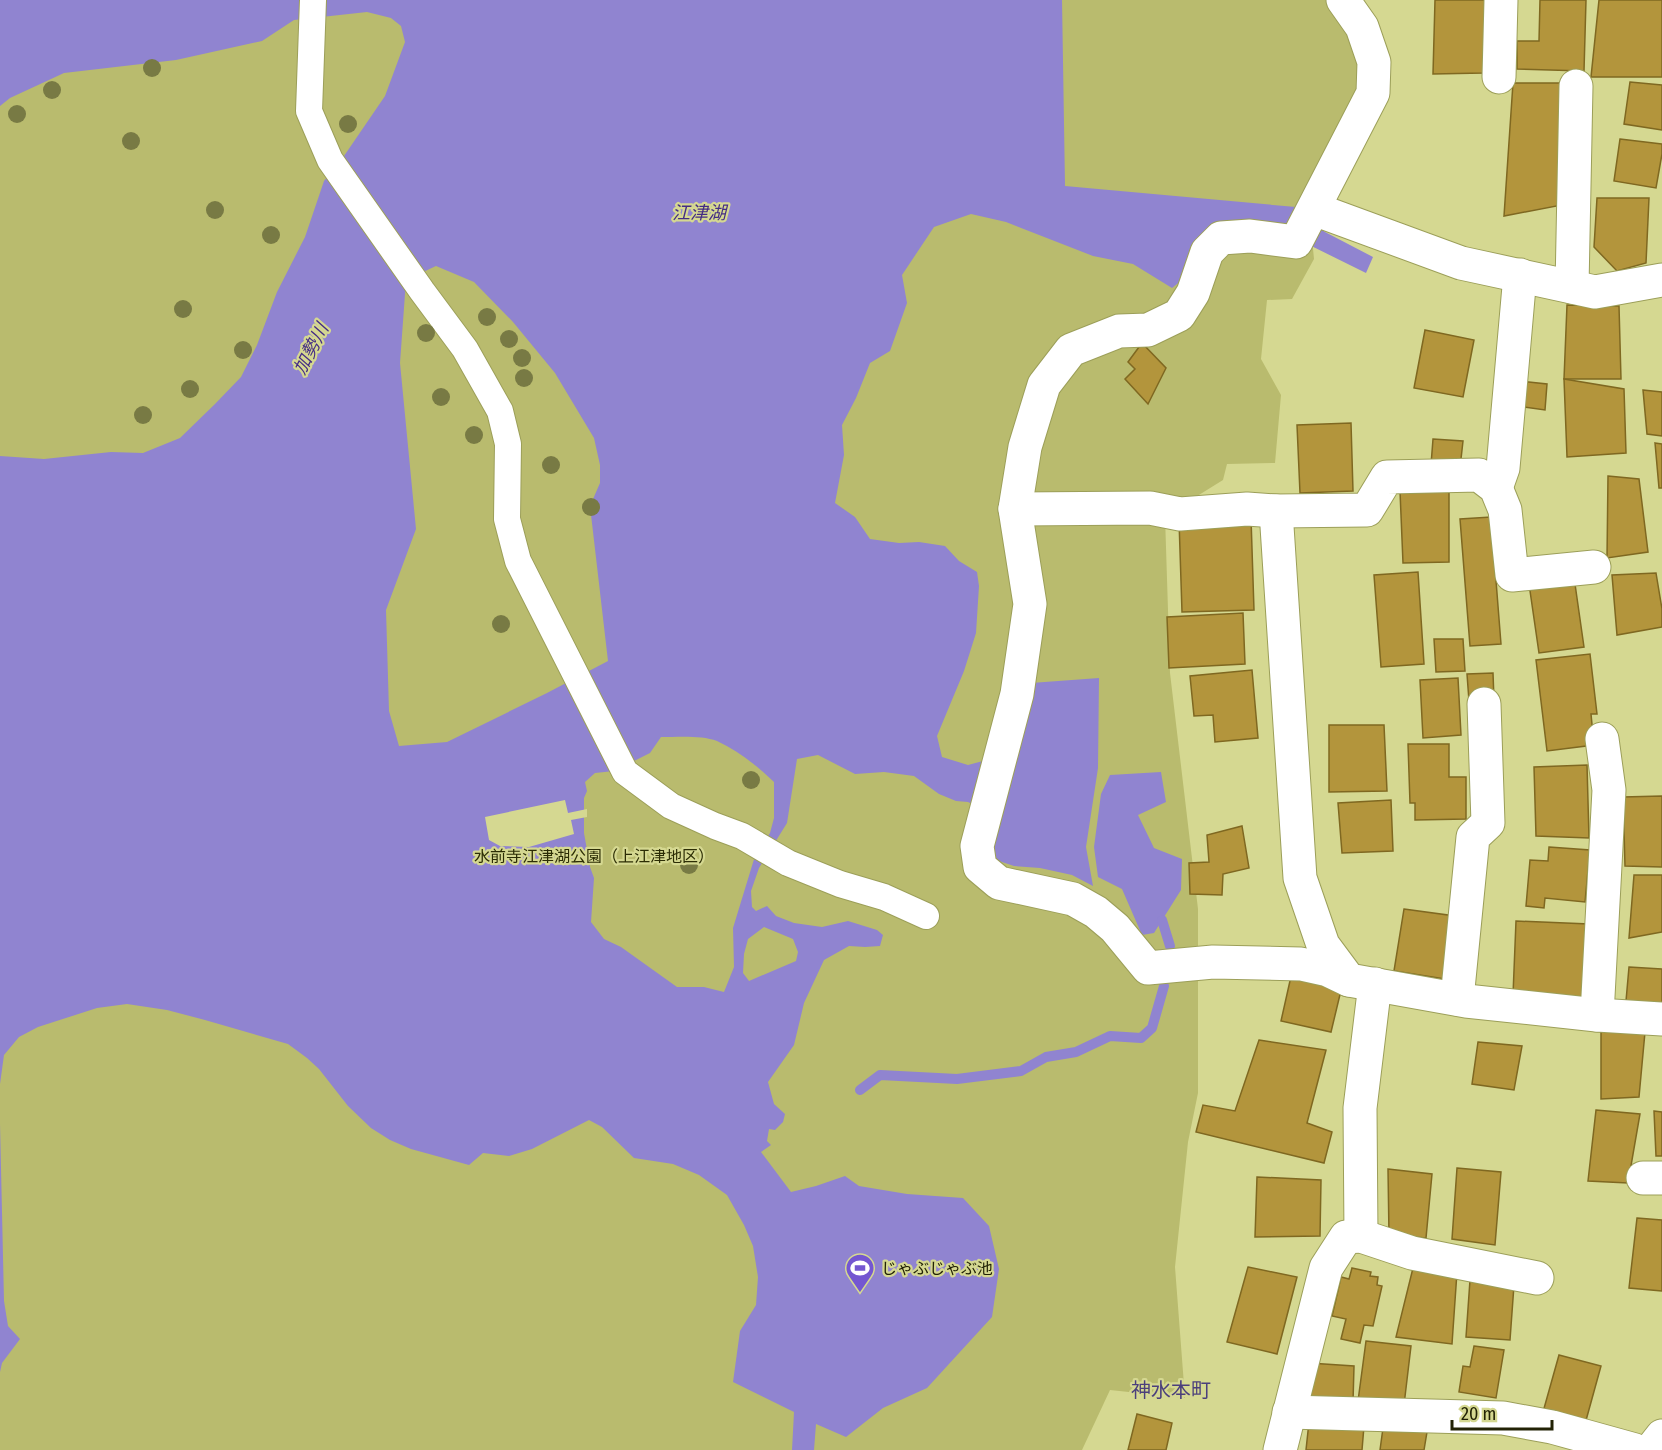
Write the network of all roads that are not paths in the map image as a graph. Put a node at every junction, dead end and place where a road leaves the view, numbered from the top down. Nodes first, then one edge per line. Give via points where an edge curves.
1 (1343, 0) edge
2 (1501, 0) edge
3 (312, 12) edge
4 (1499, 77) dead end
5 (1576, 86) dead end
6 (1307, 223) junction
7 (1520, 275) junction
8 (1662, 280) edge
9 (1572, 287) junction
10 (1496, 488) junction
11 (1015, 509) junction
12 (1276, 511) junction
13 (1594, 567) dead end
14 (1484, 704) dead end
15 (1602, 739) dead end
16 (926, 916) dead end
17 (1362, 982) junction
18 (1457, 999) junction
19 (1597, 1015) junction
20 (1662, 1019) edge
21 (1361, 1236) junction
22 (1537, 1278) dead end
23 (1289, 1412) junction
24 (1662, 1436) edge
25 (1280, 1450) edge
26 (1635, 1450) edge
27 (1651, 1450) edge

1 - 6 street via 1362,27 1374,62 1373,93
2 - 4 street
3 - 16 street via 309,111 330,160 465,349 500,411 508,444 507,519 518,561 625,772 671,806 742,836 788,863
5 - 9 street
6 - 7 street
6 - 11 street via 1250,236 1221,238 1207,252 1193,293 1179,315 1148,330 1119,331 1071,350 1044,386 1025,447
7 - 9 street
7 - 10 street via 1503,468
8 - 9 street via 1595,292
10 - 12 street via 1479,475 1387,477 1366,510
10 - 13 street via 1505,510 1512,575
11 - 12 street via 1150,507 1180,514
11 - 17 street via 1030,604 1017,694 977,846 980,867 999,883 1073,899 1096,912 1115,928 1148,968 1213,962 1301,964
12 - 17 street via 1300,878 1323,945
14 - 18 street via 1488,823 1473,837
15 - 19 street via 1609,790
17 - 18 street
17 - 21 street
18 - 19 street
19 - 20 street
21 - 22 street via 1412,1253
21 - 23 street via 1346,1237 1326,1268
23 - 25 street
23 - 26 street via 1503,1418
24 - 27 street

